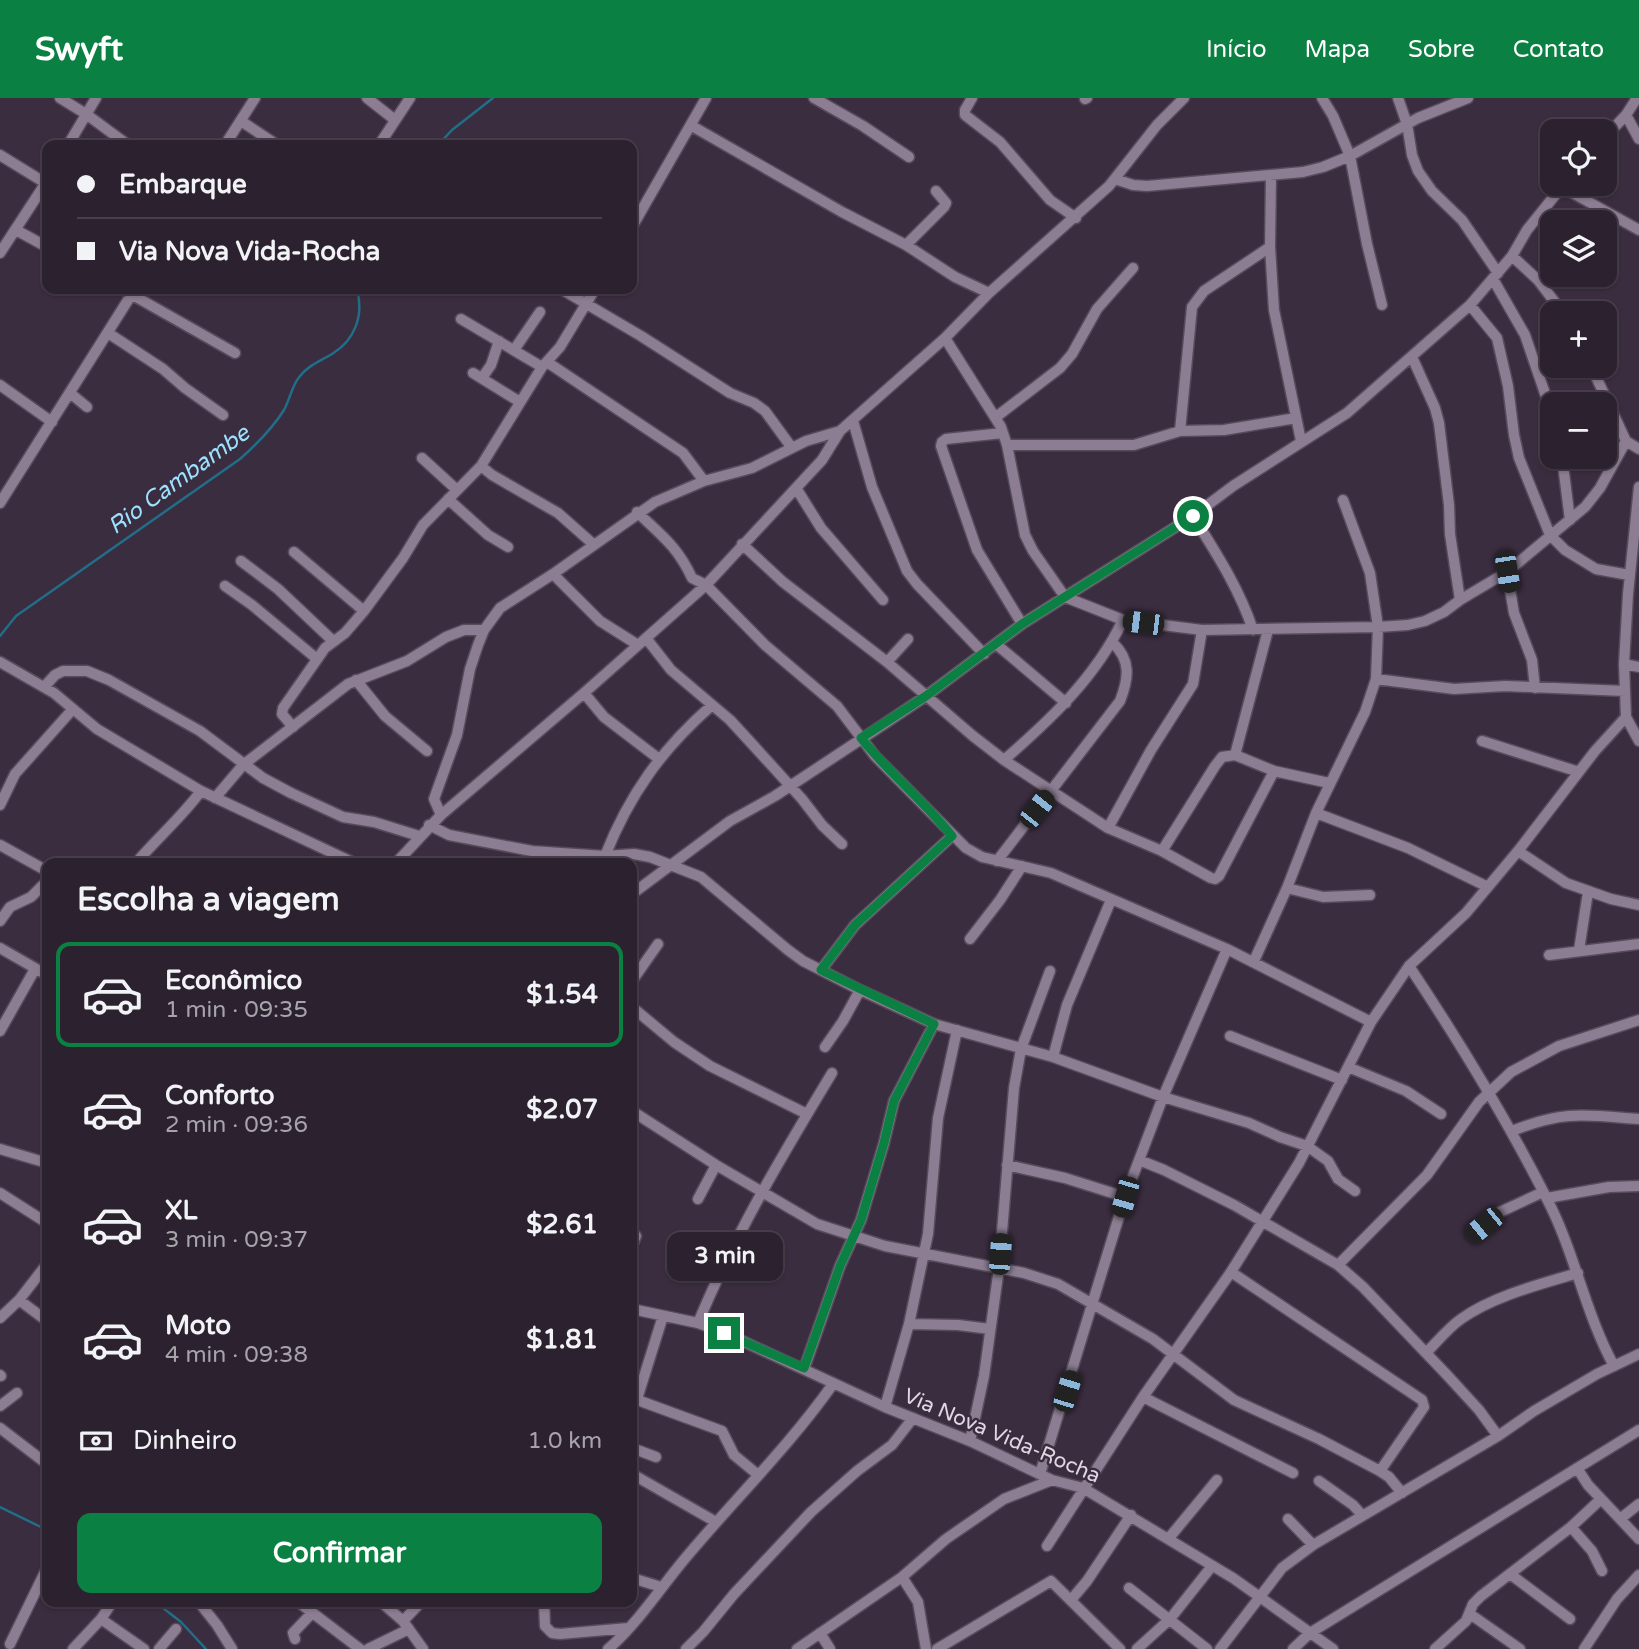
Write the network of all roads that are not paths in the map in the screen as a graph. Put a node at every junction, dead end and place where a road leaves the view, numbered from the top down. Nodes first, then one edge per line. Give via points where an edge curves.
1 (60, 98) edge
2 (96, 98) edge
3 (255, 98) edge
4 (367, 98) edge
5 (410, 98) edge
6 (706, 98) edge
7 (814, 98) edge
8 (972, 98) edge
9 (1322, 98) edge
10 (1398, 98) edge
11 (1468, 98) edge
12 (1637, 98) edge
13 (1179, 99) edge
14 (1447, 101) edge
15 (86, 114) junction
16 (1626, 115) junction
17 (395, 120) junction
18 (241, 121) junction
19 (1407, 124) junction
20 (1617, 124) edge
21 (692, 126) junction
22 (1639, 139) edge
23 (71, 140) edge
24 (121, 140) edge
25 (228, 140) edge
26 (270, 140) edge
27 (382, 140) edge
28 (0, 155) edge
29 (1350, 156) junction
30 (909, 157) dead end
31 (1271, 175) junction
32 (1115, 178) junction
33 (42, 180) edge
34 (42, 191) edge
35 (936, 191) dead end
36 (1555, 196) edge
37 (1580, 196) edge
38 (1076, 218) junction
39 (637, 219) edge
40 (16, 230) junction
41 (1639, 230) edge
42 (42, 244) edge
43 (906, 245) junction
44 (1270, 247) junction
45 (0, 253) edge
46 (1512, 256) junction
47 (1133, 268) dead end
48 (1496, 276) junction
49 (989, 293) junction
50 (128, 294) edge
51 (134, 294) edge
52 (570, 294) edge
53 (593, 294) edge
54 (1554, 301) edge
55 (587, 303) junction
56 (1382, 305) dead end
57 (1470, 305) junction
58 (540, 312) dead end
59 (461, 319) dead end
60 (108, 333) junction
61 (945, 338) junction
62 (499, 341) junction
63 (514, 350) junction
64 (234, 353) dead end
65 (1412, 357) junction
66 (545, 364) junction
67 (1597, 378) edge
68 (0, 385) edge
69 (1545, 392) edge
70 (70, 393) junction
71 (520, 401) junction
72 (87, 407) dead end
73 (223, 415) dead end
74 (996, 416) junction
75 (1296, 418) junction
76 (853, 421) junction
77 (52, 422) junction
78 (840, 431) junction
79 (1180, 431) junction
80 (1003, 433) junction
81 (1301, 441) junction
82 (1626, 441) junction
83 (1007, 445) junction
84 (792, 448) junction
85 (1639, 449) edge
86 (422, 458) dead end
87 (481, 466) junction
88 (1564, 469) edge
89 (704, 481) junction
90 (1639, 487) edge
91 (796, 488) junction
92 (457, 490) junction
93 (447, 499) junction
94 (1343, 500) dead end
95 (1, 501) edge
96 (638, 512) junction
97 (1193, 516) junction
98 (1570, 520) junction
99 (1637, 520) edge
100 (1550, 535) junction
101 (593, 544) junction
102 (742, 544) junction
103 (508, 547) dead end
104 (294, 552) dead end
105 (241, 561) dead end
106 (1633, 568) edge
107 (1507, 572) junction
108 (553, 574) junction
109 (706, 585) junction
110 (225, 586) dead end
111 (1633, 595) edge
112 (1065, 597) junction
113 (883, 600) dead end
114 (1460, 600) junction
115 (364, 611) junction
116 (1123, 620) junction
117 (1022, 624) junction
118 (1378, 627) junction
119 (484, 630) junction
120 (1202, 630) junction
121 (1253, 630) junction
122 (1268, 630) junction
123 (908, 639) dead end
124 (332, 641) junction
125 (642, 642) junction
126 (1113, 643) junction
127 (996, 644) junction
128 (984, 654) junction
129 (317, 659) junction
130 (0, 662) edge
131 (887, 662) junction
132 (1624, 664) junction
133 (1639, 667) edge
134 (1376, 679) junction
135 (356, 680) junction
136 (44, 687) junction
137 (1535, 688) junction
138 (1625, 691) junction
139 (584, 693) junction
140 (926, 696) junction
141 (1066, 703) junction
142 (711, 706) junction
143 (72, 710) junction
144 (1626, 717) junction
145 (293, 727) junction
146 (861, 738) junction
147 (1482, 741) dead end
148 (1639, 741) edge
149 (427, 751) dead end
150 (1236, 755) junction
151 (659, 759) junction
152 (1004, 760) junction
153 (243, 765) junction
154 (1274, 771) junction
155 (1578, 772) junction
156 (1329, 783) junction
157 (790, 785) junction
158 (201, 791) junction
159 (1050, 792) junction
160 (215, 798) junction
161 (0, 805) edge
162 (1315, 813) junction
163 (441, 815) junction
164 (429, 825) junction
165 (1108, 828) junction
166 (419, 836) junction
167 (952, 836) junction
168 (842, 844) dead end
169 (0, 846) edge
170 (1162, 851) junction
171 (1518, 851) junction
172 (605, 856) junction
173 (533, 857) edge
174 (141, 858) edge
175 (343, 858) edge
176 (401, 858) edge
177 (997, 861) junction
178 (672, 866) junction
179 (1022, 866) junction
180 (42, 868) edge
181 (42, 886) edge
182 (1488, 887) junction
183 (1287, 888) junction
184 (637, 890) edge
185 (1588, 892) junction
186 (1370, 895) dead end
187 (1111, 900) junction
188 (1639, 905) edge
189 (0, 920) edge
190 (970, 939) dead end
191 (658, 944) dead end
192 (1639, 944) edge
193 (0, 948) edge
194 (1227, 949) junction
195 (1578, 950) junction
196 (1549, 955) dead end
197 (1254, 961) junction
198 (1409, 965) junction
199 (35, 968) junction
200 (821, 970) junction
201 (1050, 971) dead end
202 (42, 972) edge
203 (637, 974) edge
204 (859, 990) junction
205 (637, 1011) edge
206 (1639, 1020) edge
207 (1371, 1022) junction
208 (934, 1024) junction
209 (957, 1030) junction
210 (0, 1031) edge
211 (1230, 1035) dead end
212 (825, 1047) dead end
213 (1021, 1049) junction
214 (1053, 1057) junction
215 (1348, 1067) junction
216 (832, 1073) dead end
217 (1342, 1080) junction
218 (1489, 1093) junction
219 (1163, 1097) junction
220 (637, 1114) edge
221 (807, 1114) junction
222 (1441, 1114) dead end
223 (1639, 1119) edge
224 (1513, 1131) junction
225 (1307, 1146) junction
226 (0, 1149) edge
227 (1139, 1160) junction
228 (42, 1162) edge
229 (1007, 1164) junction
230 (716, 1165) junction
231 (1639, 1186) edge
232 (1355, 1191) dead end
233 (763, 1192) junction
234 (0, 1193) edge
235 (1545, 1195) junction
236 (1125, 1197) junction
237 (698, 1199) dead end
238 (42, 1220) edge
239 (1261, 1222) junction
240 (1473, 1234) dead end
241 (854, 1237) junction
242 (923, 1254) junction
243 (1338, 1265) junction
244 (999, 1268) junction
245 (42, 1270) edge
246 (1231, 1272) junction
247 (1578, 1273) junction
248 (0, 1300) edge
249 (15, 1303) junction
250 (1092, 1303) junction
251 (637, 1310) edge
252 (663, 1316) junction
253 (0, 1318) edge
254 (42, 1318) edge
255 (698, 1323) junction
256 (909, 1324) junction
257 (990, 1329) junction
258 (1426, 1353) junction
259 (1639, 1354) edge
260 (1172, 1355) junction
261 (1614, 1366) junction
262 (804, 1368) junction
263 (833, 1384) junction
264 (18, 1393) dead end
265 (637, 1393) edge
266 (1143, 1396) junction
267 (637, 1400) edge
268 (0, 1406) edge
269 (885, 1407) junction
270 (913, 1418) junction
271 (0, 1428) edge
272 (1639, 1430) edge
273 (1498, 1436) junction
274 (970, 1441) junction
275 (637, 1451) edge
276 (656, 1457) dead end
277 (42, 1460) edge
278 (1577, 1468) junction
279 (1380, 1471) junction
280 (1293, 1473) dead end
281 (757, 1474) junction
282 (1040, 1474) junction
283 (637, 1477) edge
284 (1052, 1480) junction
285 (1217, 1480) dead end
286 (1318, 1482) dead end
287 (1083, 1488) junction
288 (1402, 1493) junction
289 (1601, 1499) junction
290 (1639, 1504) edge
291 (1132, 1515) junction
292 (1363, 1515) junction
293 (1288, 1519) dead end
294 (1620, 1519) junction
295 (716, 1522) junction
296 (1571, 1527) junction
297 (1169, 1538) junction
298 (1639, 1539) edge
299 (1313, 1545) junction
300 (1047, 1546) dead end
301 (1212, 1566) junction
302 (1602, 1571) dead end
303 (1510, 1574) junction
304 (1639, 1575) edge
305 (902, 1577) junction
306 (42, 1579) edge
307 (637, 1579) edge
308 (661, 1587) junction
309 (1129, 1588) dead end
310 (1259, 1597) junction
311 (1071, 1600) junction
312 (109, 1607) edge
313 (203, 1607) edge
314 (304, 1607) edge
315 (386, 1607) edge
316 (418, 1607) edge
317 (544, 1607) edge
318 (312, 1613) junction
319 (1470, 1614) junction
320 (101, 1619) junction
321 (1170, 1619) junction
322 (1570, 1619) dead end
323 (406, 1625) junction
324 (628, 1628) junction
325 (176, 1629) dead end
326 (820, 1633) junction
327 (1310, 1633) junction
328 (0, 1636) edge
329 (295, 1639) dead end
330 (12, 1646) edge
331 (372, 1648) edge
332 (73, 1649) edge
333 (144, 1649) edge
334 (159, 1649) edge
335 (232, 1649) edge
336 (360, 1649) edge
337 (423, 1649) edge
338 (608, 1649) edge
339 (686, 1649) edge
340 (797, 1649) edge
341 (830, 1649) edge
342 (926, 1649) edge
343 (937, 1649) edge
344 (1120, 1649) edge
345 (1137, 1649) edge
346 (1207, 1649) edge
347 (1220, 1649) edge
348 (1293, 1649) edge
349 (1333, 1649) edge
350 (1435, 1649) edge
351 (1520, 1649) edge
352 (1584, 1649) edge

1 - 15 street
2 - 15 street
3 - 18 street
4 - 17 street
5 - 17 street
6 - 21 street
7 - 30 street
8 - 38 street via 965,115 1000,142 1050,200
9 - 29 street
10 - 19 street
11 - 14 street
12 - 16 street
13 - 32 street
14 - 19 street
15 - 23 street
15 - 24 street
16 - 20 street
16 - 22 street
17 - 27 street
18 - 25 street
18 - 26 street
19 - 29 street
19 - 48 street via 1418,170 1462,220
21 - 39 street
21 - 43 street
28 - 33 street
29 - 31 street via 1303,172
29 - 56 street
31 - 32 street via 1147,186
31 - 44 street
32 - 38 street
34 - 40 street
35 - 43 street via 946,203 944,207
36 - 46 street
37 - 41 street
38 - 49 street
40 - 42 street
40 - 45 street
43 - 49 street
44 - 75 street via 1274,310
44 - 79 street via 1203,292 1192,307
46 - 48 street
46 - 54 street
47 - 74 street via 1097,309 1060,368
48 - 57 street
48 - 69 street via 1525,334
49 - 61 street
50 - 60 street
51 - 64 street
52 - 55 street
53 - 55 street
55 - 66 street
55 - 84 street via 730,393 754,403
57 - 65 street
57 - 100 street via 1497,338 1519,458
58 - 63 street
59 - 62 street
60 - 70 street
60 - 73 street
61 - 74 street
61 - 76 street
62 - 63 street
62 - 71 street via 491,365 478,375
63 - 66 street
65 - 81 street via 1347,413
65 - 114 street via 1439,423
66 - 71 street
66 - 89 street via 683,453
67 - 82 street
68 - 77 street
70 - 72 street
70 - 77 street
71 - 87 street
74 - 80 street
75 - 79 street via 1224,430
75 - 81 street
76 - 78 street
76 - 128 street via 872,487 907,571
77 - 95 street
78 - 84 street
78 - 91 street
79 - 83 street via 1135,445
80 - 83 street
80 - 117 street via 946,439 941,446 977,550
81 - 97 street
82 - 85 street
82 - 98 street via 1600,488
83 - 112 street via 1025,535
84 - 89 street via 752,468
86 - 92 street
87 - 92 street
87 - 101 street via 558,513
88 - 98 street
89 - 96 street
90 - 99 street
91 - 102 street
91 - 113 street via 821,528
92 - 93 street
93 - 103 street
93 - 115 street via 418,531
94 - 118 street via 1367,559
96 - 101 street
96 - 109 street via 680,554 692,578
97 - 112 street
97 - 121 street via 1226,568
98 - 100 street
99 - 106 street
100 - 106 street via 1596,569
100 - 107 street
101 - 108 street
102 - 109 street
102 - 131 street
104 - 115 street
105 - 124 street
106 - 111 street
107 - 114 street
107 - 137 street via 1514,613 1532,660
108 - 119 street via 500,608
108 - 125 street via 600,621
109 - 125 street
109 - 146 street via 765,645 837,706
110 - 129 street
111 - 132 street
112 - 116 street
112 - 117 street
114 - 118 street via 1425,621
115 - 124 street
116 - 120 street
116 - 126 street
117 - 127 street
118 - 122 street
118 - 134 street
119 - 135 street via 464,630 446,637 407,661
119 - 163 street via 470,669 457,735 434,799
120 - 121 street
120 - 165 street via 1193,684
121 - 122 street
122 - 150 street
123 - 131 street
124 - 129 street
125 - 139 street
125 - 142 street
126 - 141 street
126 - 159 street via 1125,658 1124,692
127 - 128 street
127 - 141 street
128 - 140 street
129 - 145 street via 281,711
130 - 136 street
131 - 140 street
132 - 133 street
132 - 138 street
134 - 137 street via 1454,689
134 - 156 street via 1365,712
135 - 145 street
135 - 149 street via 386,716
136 - 143 street
136 - 153 street via 63,671 87,671 200,731
137 - 138 street
138 - 144 street
139 - 151 street via 604,717
139 - 163 street
140 - 146 street
140 - 152 street
141 - 152 street
142 - 151 street
142 - 157 street via 730,720
143 - 158 street
143 - 161 street via 15,774
144 - 148 street
144 - 155 street
145 - 153 street
146 - 157 street
146 - 167 street
147 - 155 street
150 - 154 street
150 - 170 street via 1222,757 1215,766
151 - 172 street via 626,807
152 - 159 street
153 - 160 street
153 - 166 street via 343,817
154 - 156 street
154 - 170 street via 1219,876 1211,878
155 - 171 street
156 - 162 street
157 - 168 street
157 - 178 street via 730,821
158 - 160 street
158 - 174 street
159 - 165 street
159 - 177 street
160 - 175 street
162 - 182 street via 1408,848
162 - 183 street
163 - 164 street
164 - 166 street
164 - 173 street via 449,835
165 - 170 street
166 - 176 street
167 - 177 street via 982,857
167 - 200 street via 855,925
169 - 180 street
171 - 182 street
171 - 185 street
172 - 173 street
172 - 178 street via 644,855
177 - 179 street
178 - 184 street
178 - 200 street via 701,877 788,950
179 - 187 street via 1051,873
179 - 190 street
181 - 189 street via 32,897 14,904
182 - 198 street
183 - 186 street via 1323,897
183 - 197 street
185 - 188 street
185 - 195 street
187 - 194 street
187 - 214 street via 1067,1005
191 - 203 street
192 - 195 street
193 - 199 street
194 - 197 street
194 - 219 street
195 - 196 street
197 - 207 street
198 - 207 street
198 - 218 street
199 - 202 street
199 - 210 street
200 - 204 street
201 - 213 street
204 - 208 street
204 - 212 street
205 - 221 street via 710,1066
206 - 218 street via 1559,1046 1511,1072
207 - 215 street
208 - 209 street
208 - 241 street via 894,1101
209 - 213 street
209 - 242 street via 937,1118
211 - 217 street
213 - 214 street
213 - 229 street
214 - 219 street
215 - 217 street
215 - 222 street via 1406,1091
216 - 221 street
217 - 225 street
218 - 224 street
218 - 243 street via 1427,1175
219 - 225 street
219 - 227 street
220 - 230 street
221 - 233 street
223 - 224 street via 1565,1115
224 - 235 street
225 - 232 street via 1328,1161 1338,1180
225 - 239 street
226 - 228 street
227 - 236 street
227 - 239 street
229 - 236 street
229 - 244 street
230 - 233 street
230 - 237 street
231 - 235 street
233 - 241 street via 817,1224
233 - 255 street
234 - 238 street
235 - 240 street via 1500,1212
235 - 247 street
236 - 250 street
239 - 243 street
239 - 246 street
241 - 242 street
241 - 262 street
242 - 244 street
242 - 256 street
243 - 258 street
244 - 250 street via 1040,1277
244 - 257 street
245 - 249 street
246 - 260 street
246 - 279 street via 1422,1399 1424,1407
247 - 258 street via 1483,1307 1461,1319
247 - 261 street via 1593,1323
248 - 249 street
249 - 253 street
249 - 254 street
250 - 260 street
250 - 282 street
251 - 252 street, Via Nova Vida-Rocha
252 - 255 street, Via Nova Vida-Rocha
252 - 265 street
255 - 262 street, Via Nova Vida-Rocha
256 - 257 street
256 - 269 street
257 - 274 street
258 - 273 street
259 - 261 street
260 - 266 street
260 - 279 street via 1234,1400
261 - 273 street
262 - 263 street, Via Nova Vida-Rocha
263 - 269 street, Via Nova Vida-Rocha
263 - 281 street via 805,1423
264 - 268 street
266 - 280 street
266 - 287 street
267 - 281 street via 722,1431 738,1460
269 - 270 street, Via Nova Vida-Rocha
270 - 274 street, Via Nova Vida-Rocha
270 - 339 street via 892,1445 811,1512
271 - 277 street
272 - 278 street
273 - 288 street
274 - 282 street, Via Nova Vida-Rocha
275 - 276 street
278 - 289 street
278 - 327 street
279 - 288 street
281 - 295 street
282 - 284 street, Via Nova Vida-Rocha
283 - 295 street
284 - 287 street, Via Nova Vida-Rocha
284 - 305 street via 1004,1499
285 - 297 street
286 - 292 street
287 - 291 street, Via Nova Vida-Rocha
287 - 300 street
288 - 292 street
289 - 294 street
289 - 296 street
290 - 294 street
291 - 297 street, Via Nova Vida-Rocha
291 - 311 street
292 - 299 street
293 - 299 street
294 - 298 street
295 - 308 street
296 - 302 street
296 - 303 street
297 - 301 street, Via Nova Vida-Rocha
299 - 310 street via 1282,1567
301 - 310 street, Via Nova Vida-Rocha
301 - 321 street
303 - 319 street via 1473,1604
303 - 322 street
304 - 352 street
305 - 326 street
305 - 342 street via 918,1602
306 - 330 street
307 - 308 street
308 - 324 street
309 - 321 street
310 - 327 street, Via Nova Vida-Rocha
310 - 347 street
311 - 343 street via 1051,1581
311 - 344 street
312 - 320 street
313 - 335 street
314 - 318 street
315 - 323 street
316 - 323 street
317 - 324 street via 545,1626 552,1633
318 - 329 street via 293,1633
318 - 336 street
319 - 350 street
319 - 351 street
320 - 332 street
320 - 333 street
321 - 345 street
321 - 346 street
323 - 331 street
323 - 337 street
324 - 338 street
325 - 334 street
326 - 340 street
326 - 341 street
327 - 348 street
327 - 349 street, Via Nova Vida-Rocha
328 - 330 street

